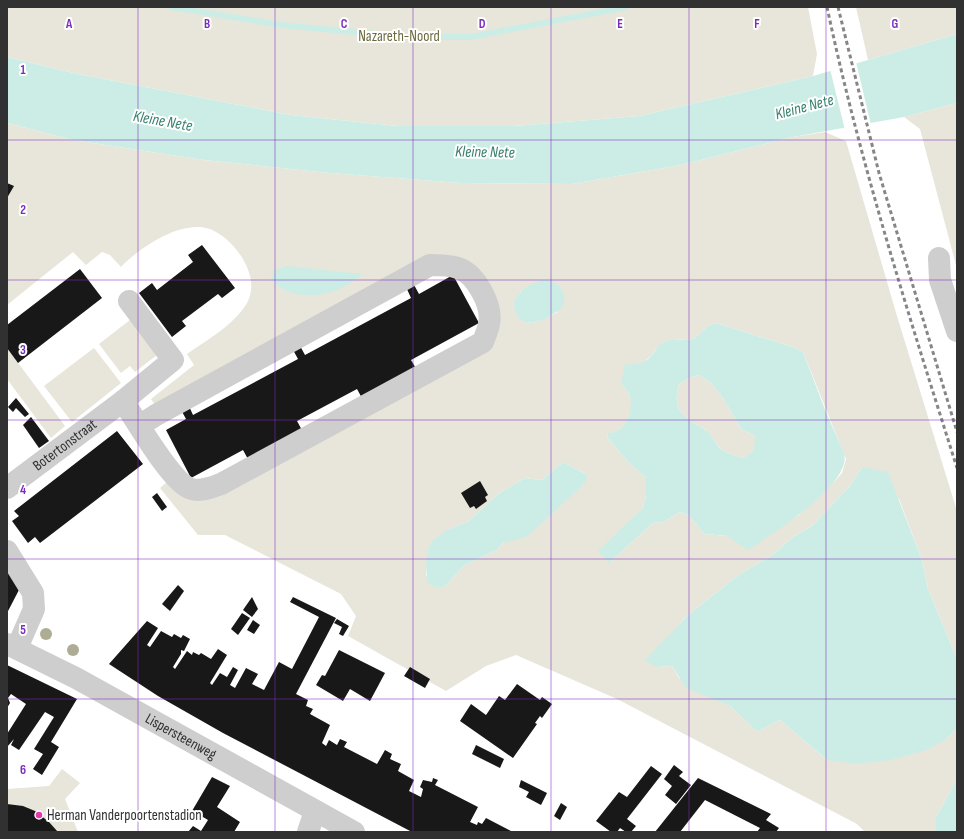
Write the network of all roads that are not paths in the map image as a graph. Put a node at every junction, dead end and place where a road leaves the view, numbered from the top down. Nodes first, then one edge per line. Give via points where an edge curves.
1 (939, 258) dead end
2 (129, 301) dead end
3 (957, 331) edge
4 (122, 401) junction
5 (139, 426) junction
6 (7, 488) edge
7 (7, 551) edge
8 (12, 646) edge
9 (316, 811) junction
10 (308, 832) edge
11 (354, 832) edge

1 - 3 street via 940,280
2 - 4 street, Botertonstraat via 173,360
4 - 5 street
4 - 6 street, Botertonstraat
5 - 5 street via 180,482 190,489 204,490 221,484 482,342 489,325 490,307 470,276 460,268 430,265 156,414
7 - 8 street via 33,594 34,609
8 - 9 street, Lispersteenweg via 76,678
9 - 10 street
9 - 11 street, Lispersteenweg

